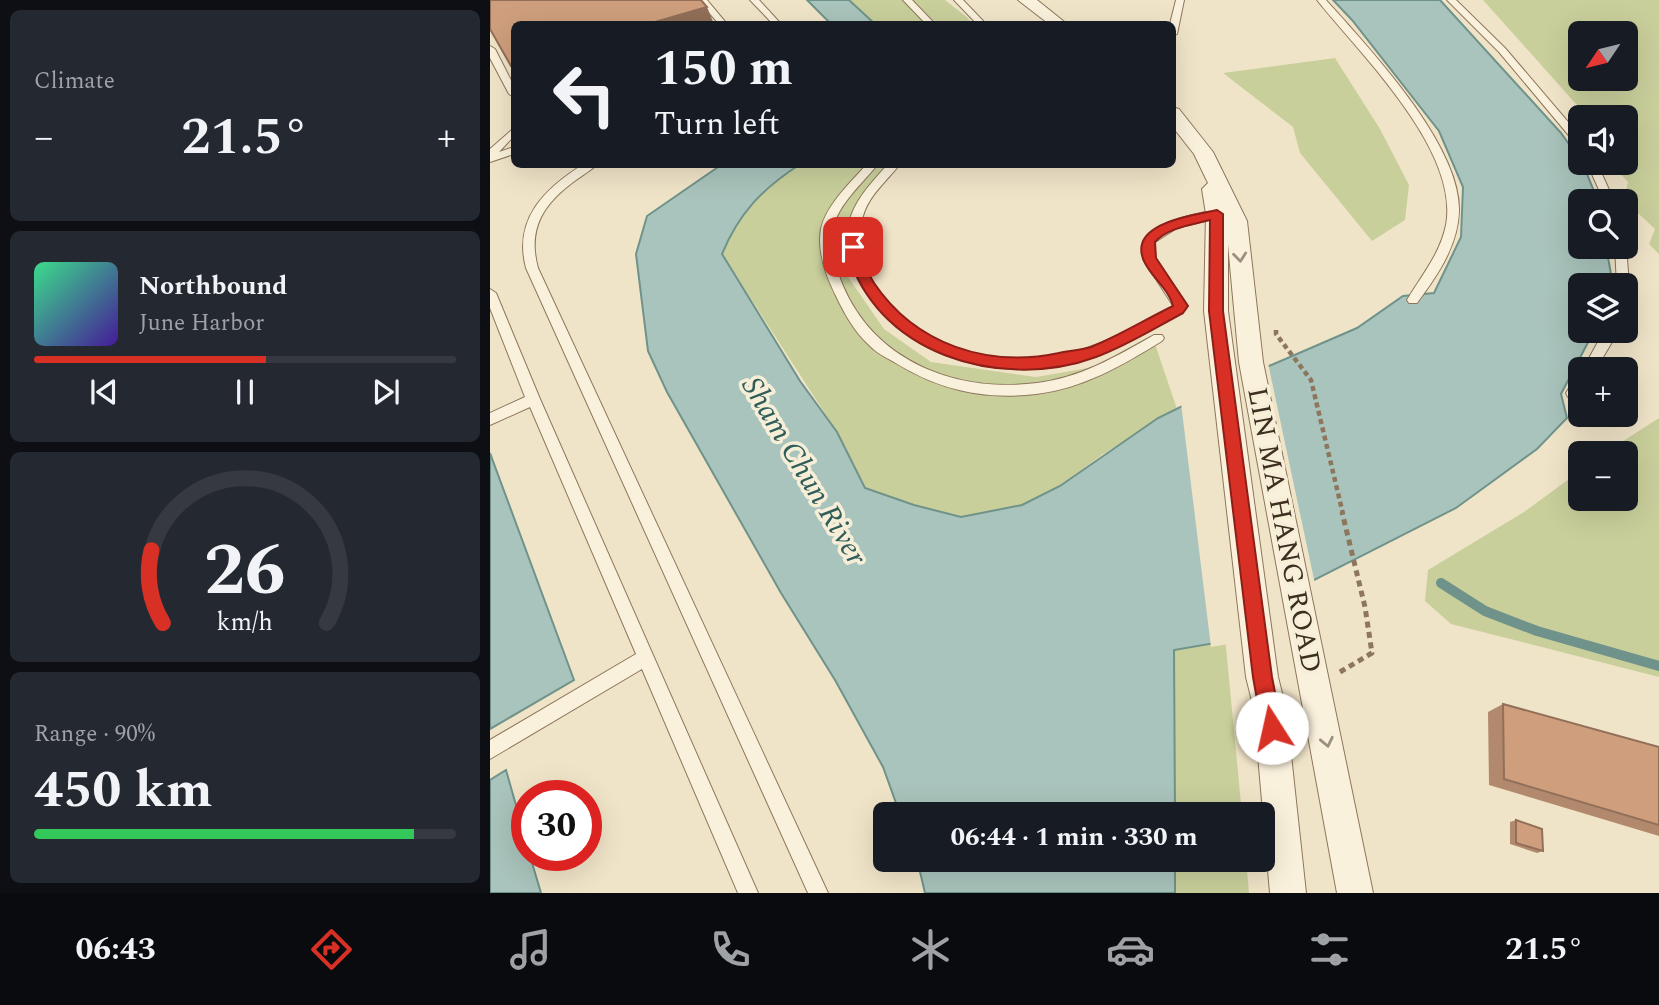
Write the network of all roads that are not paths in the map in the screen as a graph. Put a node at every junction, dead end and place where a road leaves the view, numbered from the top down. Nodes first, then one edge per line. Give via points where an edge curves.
1 (702, 0) edge
2 (754, 0) edge
3 (907, 0) edge
4 (958, 0) edge
5 (1026, 0) edge
6 (1180, 0) edge
7 (1321, 0) edge
8 (1451, 0) edge
9 (720, 21) edge
10 (774, 21) edge
11 (928, 21) edge
12 (979, 21) edge
13 (1055, 21) edge
14 (1175, 21) edge
15 (490, 49) edge
16 (511, 88) edge
17 (1176, 118) edge
18 (1568, 128) edge
19 (511, 134) edge
20 (511, 151) edge
21 (490, 157) edge
22 (587, 168) edge
23 (869, 168) edge
24 (891, 168) edge
25 (1224, 212) junction
26 (490, 293) edge
27 (1413, 300) dead end
28 (1157, 338) dead end
29 (533, 399) junction
30 (490, 419) edge
31 (646, 657) junction
32 (490, 750) edge
33 (748, 893) edge
34 (818, 893) edge
35 (1288, 893) edge
36 (1355, 893) edge

1 - 9 lane
2 - 10 lane
3 - 11 lane
4 - 12 lane
5 - 13 street
6 - 14 lane
7 - 27 lane via 1389,79 1440,158 1453,197 1451,230 1434,272
8 - 18 lane via 1502,50
15 - 16 lane
17 - 25 street, LIN MA HANG ROAD via 1212,170 1212,195
19 - 21 lane
20 - 21 lane
22 - 34 lane via 556,190 537,213 527,249 533,269
23 - 28 lane via 827,227 827,256 834,282 872,341 937,381 1036,389 1106,369
24 - 25 lane via 860,208 853,238 863,276 903,326 929,343 990,362 1057,361 1111,345 1178,310 1181,306 1176,296 1149,259 1149,241 1167,228
25 - 35 street, LIN MA HANG ROAD via 1216,311 1262,677 1270,709
25 -> 36 street, LIN MA HANG ROAD via 1236,221 1251,362
26 - 29 lane
29 - 30 lane
29 - 31 lane
31 - 32 lane
31 - 33 lane

